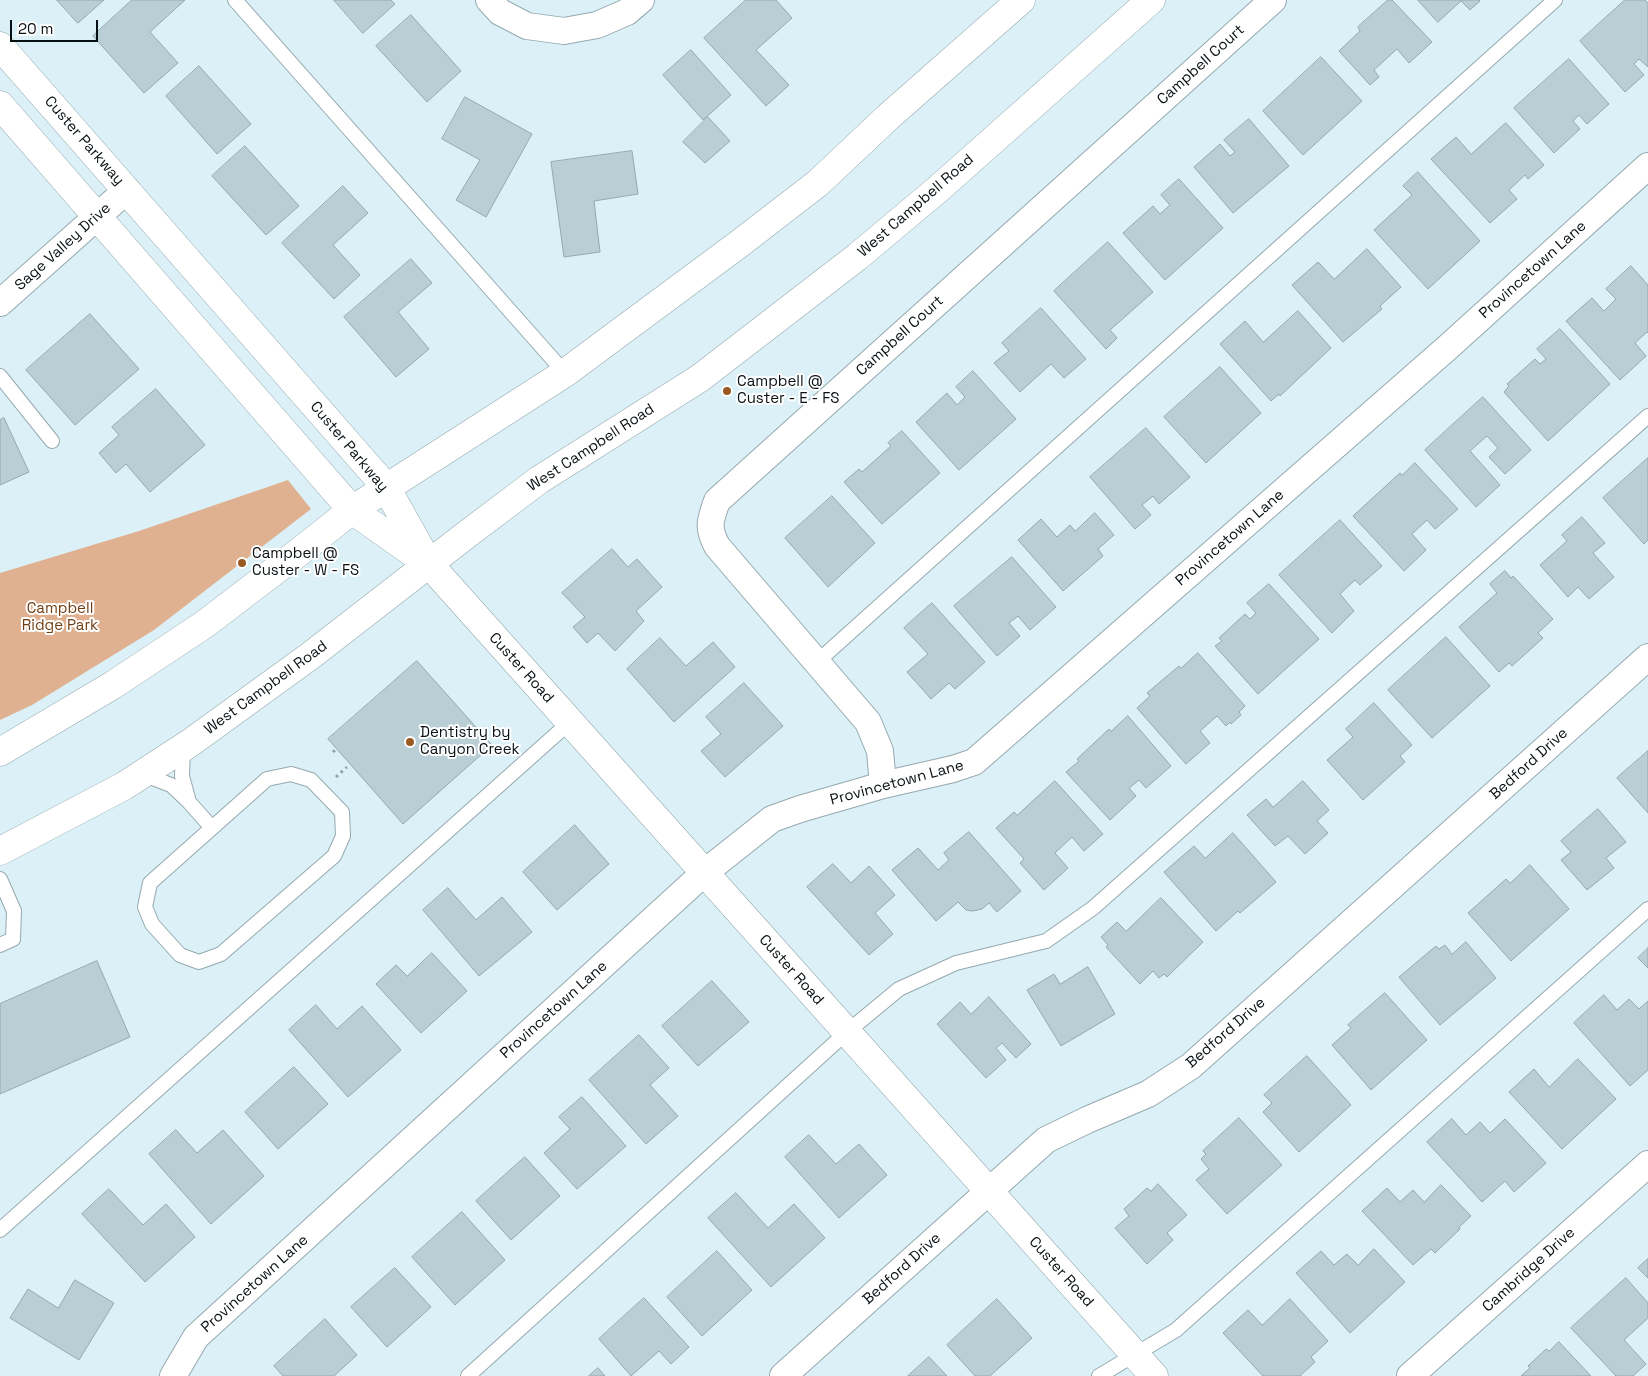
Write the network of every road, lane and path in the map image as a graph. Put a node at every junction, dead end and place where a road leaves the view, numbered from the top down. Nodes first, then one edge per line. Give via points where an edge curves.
1 (235, 0) edge
2 (489, 0) edge
3 (641, 0) edge
4 (1021, 0) edge
5 (1151, 0) edge
6 (1273, 0) edge
7 (1555, 0) edge
8 (0, 46) edge
9 (0, 105) edge
10 (1648, 166) edge
11 (127, 190) junction
12 (97, 217) junction
13 (0, 303) edge
14 (565, 373) junction
15 (0, 376) edge
16 (1648, 416) edge
17 (52, 441) dead end
18 (386, 487) junction
19 (352, 510) junction
20 (429, 564) junction
21 (1648, 657) edge
22 (818, 662) junction
23 (570, 722) junction
24 (183, 748) junction
25 (337, 748) dead end
26 (0, 752) edge
27 (333, 752) dead end
28 (142, 774) junction
29 (883, 785) junction
30 (189, 802) junction
31 (212, 828) junction
32 (0, 851) edge
33 (704, 873) junction
34 (0, 879) edge
35 (1648, 909) edge
36 (0, 945) edge
37 (847, 1032) junction
38 (1648, 1164) edge
39 (989, 1191) junction
40 (0, 1230) edge
41 (1136, 1355) junction
42 (173, 1376) edge
43 (468, 1376) edge
44 (783, 1376) edge
45 (1099, 1376) edge
46 (1154, 1376) edge
47 (1410, 1376) edge

1 - 14 lane
2 - 3 street via 500,12 527,26 564,31 597,25 627,12
4 - 14 main road via 818,183
5 - 20 main road, West Campbell Road via 857,257 700,378 539,480
6 - 22 street, Campbell Court via 717,501 709,524 717,546
7 - 22 lane
8 - 11 main road, Custer Parkway
9 - 12 main road
10 - 29 street, Provincetown Lane via 1447,348 974,762
11 - 12 street, Sage Valley Drive
11 - 18 main road, Custer Parkway
12 - 13 street, Sage Valley Drive
12 - 19 main road
14 - 18 main road
15 - 17 lane
16 - 37 lane via 1093,908 1046,941 956,963 899,989
18 - 19 main road
18 - 20 main road, Custer Parkway
19 - 20 main road
19 - 26 main road via 205,624 113,685
20 - 23 main road, Custer Road
20 - 24 main road, West Campbell Road
21 - 39 street, Bedford Drive via 1191,1066 1148,1094 1046,1140
22 - 29 street, Campbell Court via 868,722 880,751
23 - 33 main road, Custer Road
23 - 40 lane
24 - 28 main road, West Campbell Road
24 - 30 lane via 182,776
25 - 27 path
28 - 30 lane via 171,785
28 - 32 main road, West Campbell Road
29 - 33 street, Provincetown Lane via 772,819
30 - 31 lane
31 - 31 lane via 150,884 145,907 152,924 180,955 199,962 221,954 334,856 343,836 342,812 311,780 291,774 267,779
33 - 37 main road, Custer Road
33 - 42 street, Provincetown Lane via 196,1337
34 - 36 lane via 14,911 13,940
35 - 41 lane via 1176,1330
37 - 39 main road, Custer Road
37 - 43 lane
38 - 47 street, Cambridge Drive
39 - 41 main road, Custer Road
39 - 44 street, Bedford Drive
41 - 45 lane
41 - 46 main road, Custer Road

